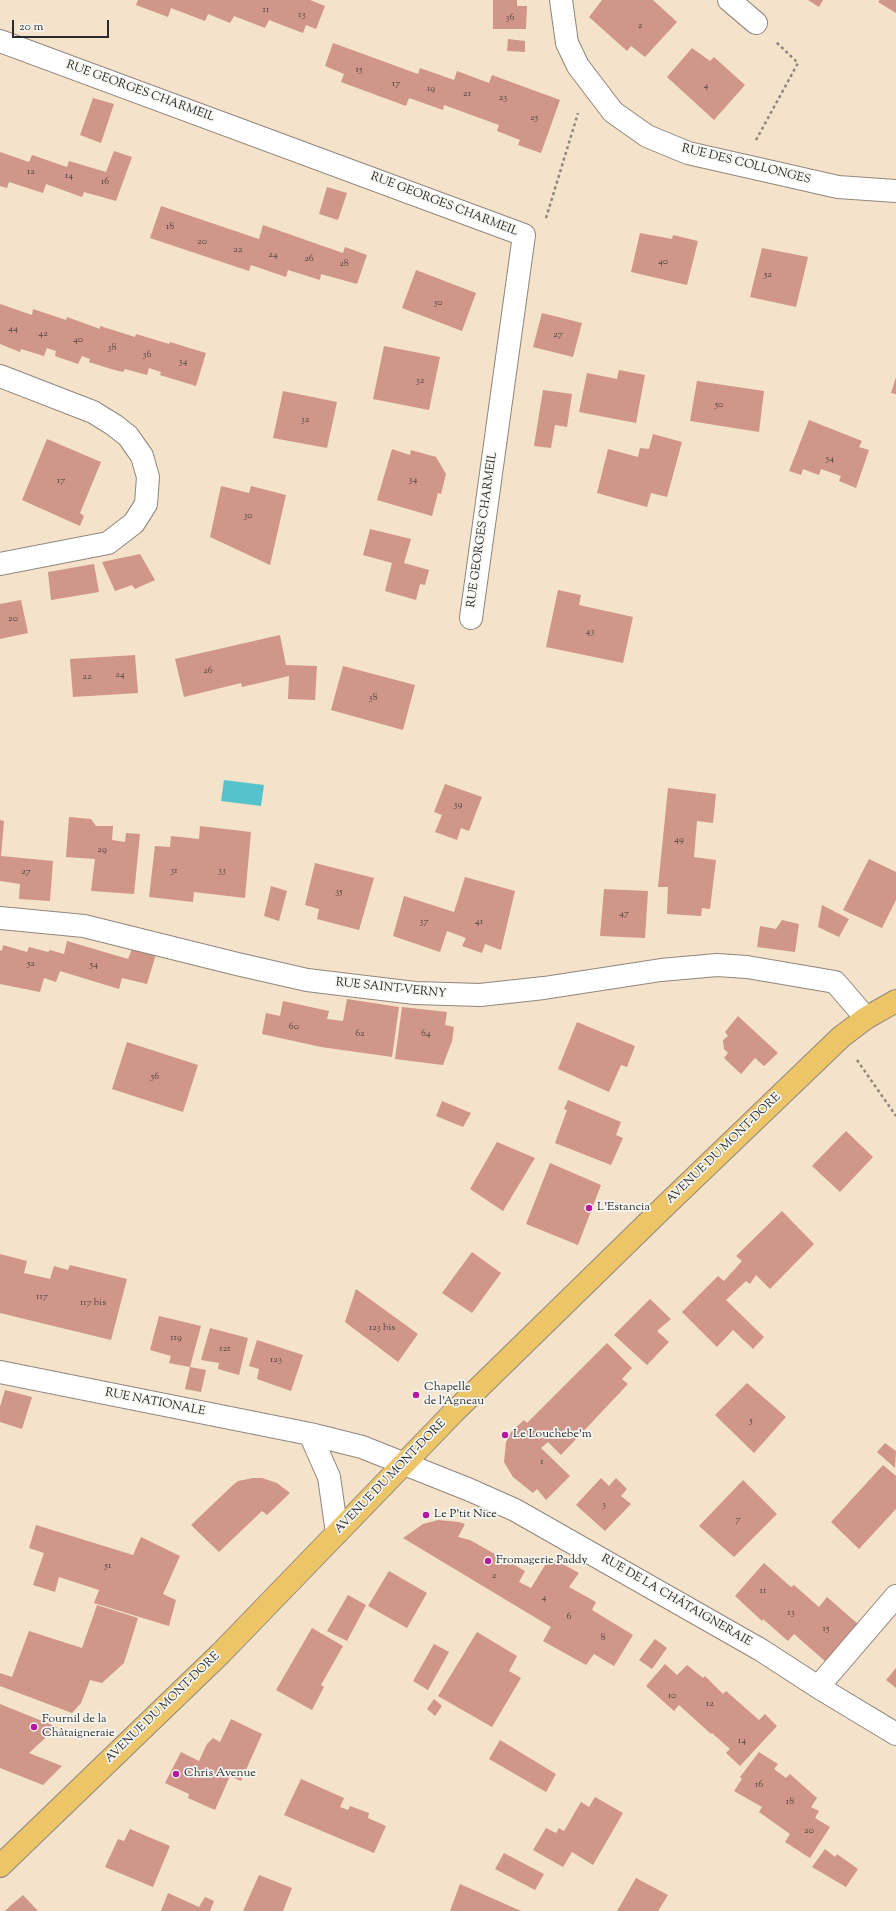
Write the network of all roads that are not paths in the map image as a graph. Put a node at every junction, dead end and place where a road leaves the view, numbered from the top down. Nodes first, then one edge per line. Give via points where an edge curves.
1 (561, 0) edge
2 (729, 0) edge
3 (756, 23) road end
4 (0, 41) edge
5 (896, 191) edge
6 (0, 376) edge
7 (0, 564) edge
8 (470, 618) dead end
9 (0, 918) edge
10 (896, 1001) edge
11 (866, 1018) junction
12 (0, 1372) edge
13 (310, 1434) junction
14 (404, 1465) junction
15 (337, 1533) junction
16 (896, 1596) edge
17 (818, 1687) junction
18 (896, 1734) edge
19 (0, 1866) edge

1 - 5 street, RUE DES COLLONGES via 567,43 578,66 613,112 647,136 688,153 742,166 838,187
2 - 3 street
4 - 8 street, RUE GEORGES CHARMEIL via 524,235
6 - 7 street via 92,412 114,425 128,436 142,456 148,477 146,504 134,523 108,543
9 - 11 street, RUE SAINT-VERNY via 84,926 307,980 415,994 480,995 668,970 717,965 747,967 835,982
10 - 11 main road, AVENUE DU MONT-DORE
11 - 14 main road, AVENUE DU MONT-DORE via 841,1036 454,1412
12 - 13 street, RUE NATIONALE
13 - 14 street, RUE NATIONALE via 362,1447
13 - 15 street via 329,1477
14 - 15 main road, AVENUE DU MONT-DORE
14 - 17 street, RUE DE LA CHÂTAIGNERAIE via 515,1510 761,1650
15 - 19 main road, AVENUE DU MONT-DORE via 221,1653
16 - 17 street
17 - 18 street, RUE DE LA CHÂTAIGNERAIE

